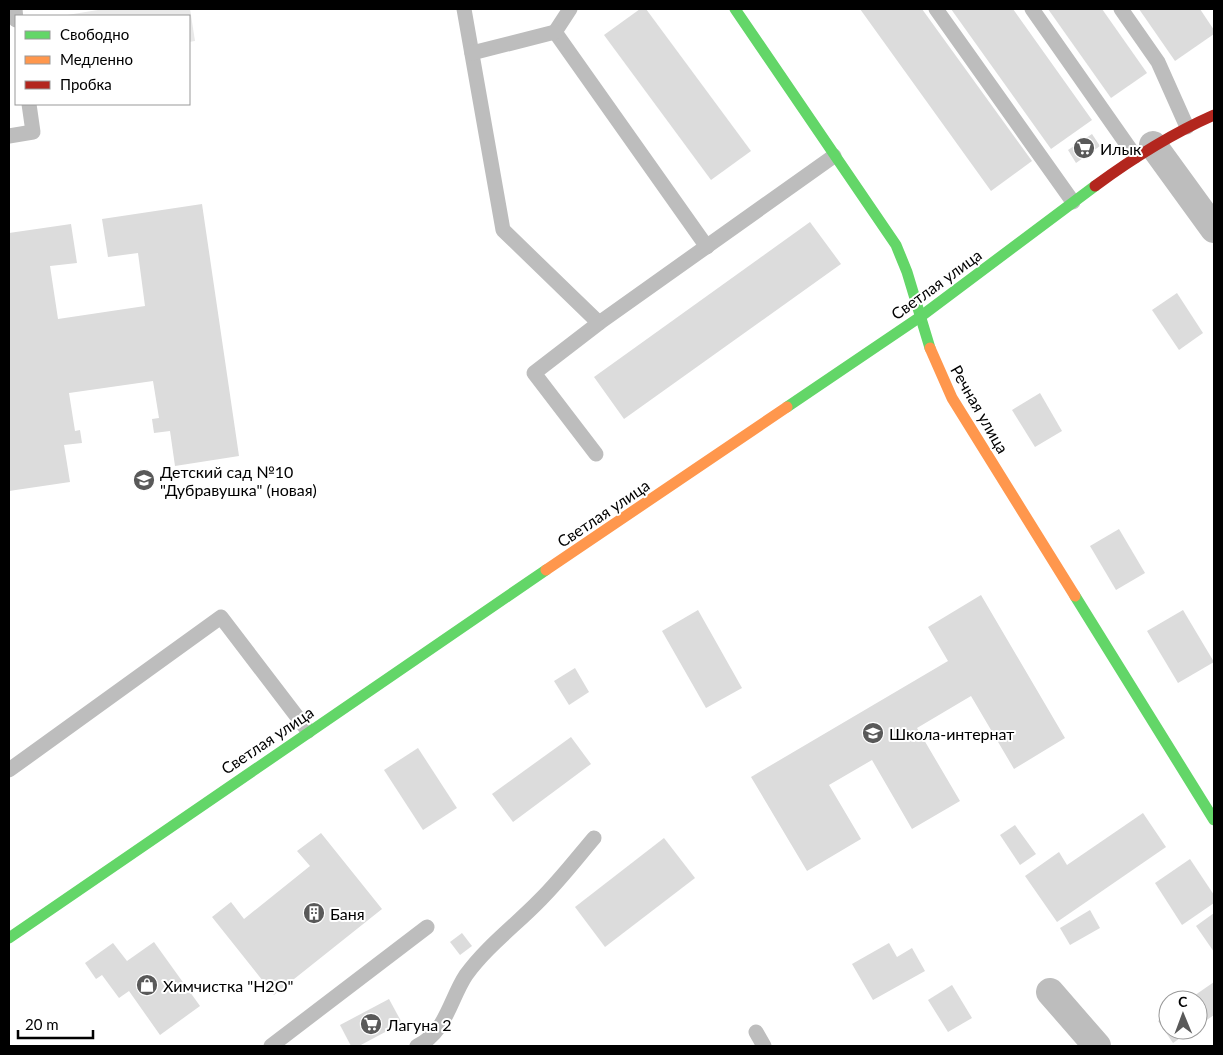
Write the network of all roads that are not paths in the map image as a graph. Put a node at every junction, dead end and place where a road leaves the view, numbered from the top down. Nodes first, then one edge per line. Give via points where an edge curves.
1 (464, 9) edge
2 (570, 9) edge
3 (735, 9) edge
4 (936, 9) edge
5 (1032, 9) edge
6 (1122, 9) edge
7 (555, 32) junction
8 (472, 53) junction
9 (29, 105) edge
10 (1214, 116) edge
11 (1187, 127) junction
12 (9, 136) edge
13 (1144, 150) junction
14 (834, 156) junction
15 (1073, 202) junction
16 (1214, 229) edge
17 (707, 247) junction
18 (920, 317) junction
19 (599, 323) junction
20 (596, 454) dead end
21 (308, 731) junction
22 (9, 770) edge
23 (1214, 820) edge
24 (594, 838) dead end
25 (428, 927) dead end
26 (11, 930) edge
27 (1050, 992) dead end
28 (756, 1032) dead end
29 (271, 1046) edge
30 (417, 1046) edge
31 (764, 1046) edge
32 (1097, 1046) edge

1 - 8 lane
2 - 7 lane
3 - 14 street, Речная улица
4 - 15 lane
5 - 13 lane
6 - 11 lane via 1158,62
7 - 8 lane
7 - 17 lane
8 - 19 lane via 503,230
9 - 12 lane via 33,132
10 - 11 street, Светлая улица
11 - 13 street, Светлая улица
13 - 15 street, Светлая улица
13 - 16 street
14 - 17 lane
14 - 18 street, Речная улица via 896,245 905,263
15 - 18 street, Светлая улица
17 - 19 lane
18 - 21 street, Светлая улица
18 - 23 street, Речная улица via 939,374 952,398
19 - 20 lane via 534,373
21 - 22 lane via 221,617
21 - 26 street, Светлая улица
24 - 30 lane via 542,899 484,953 465,977 446,1019 424,1044
25 - 29 lane
27 - 32 street
28 - 31 lane

